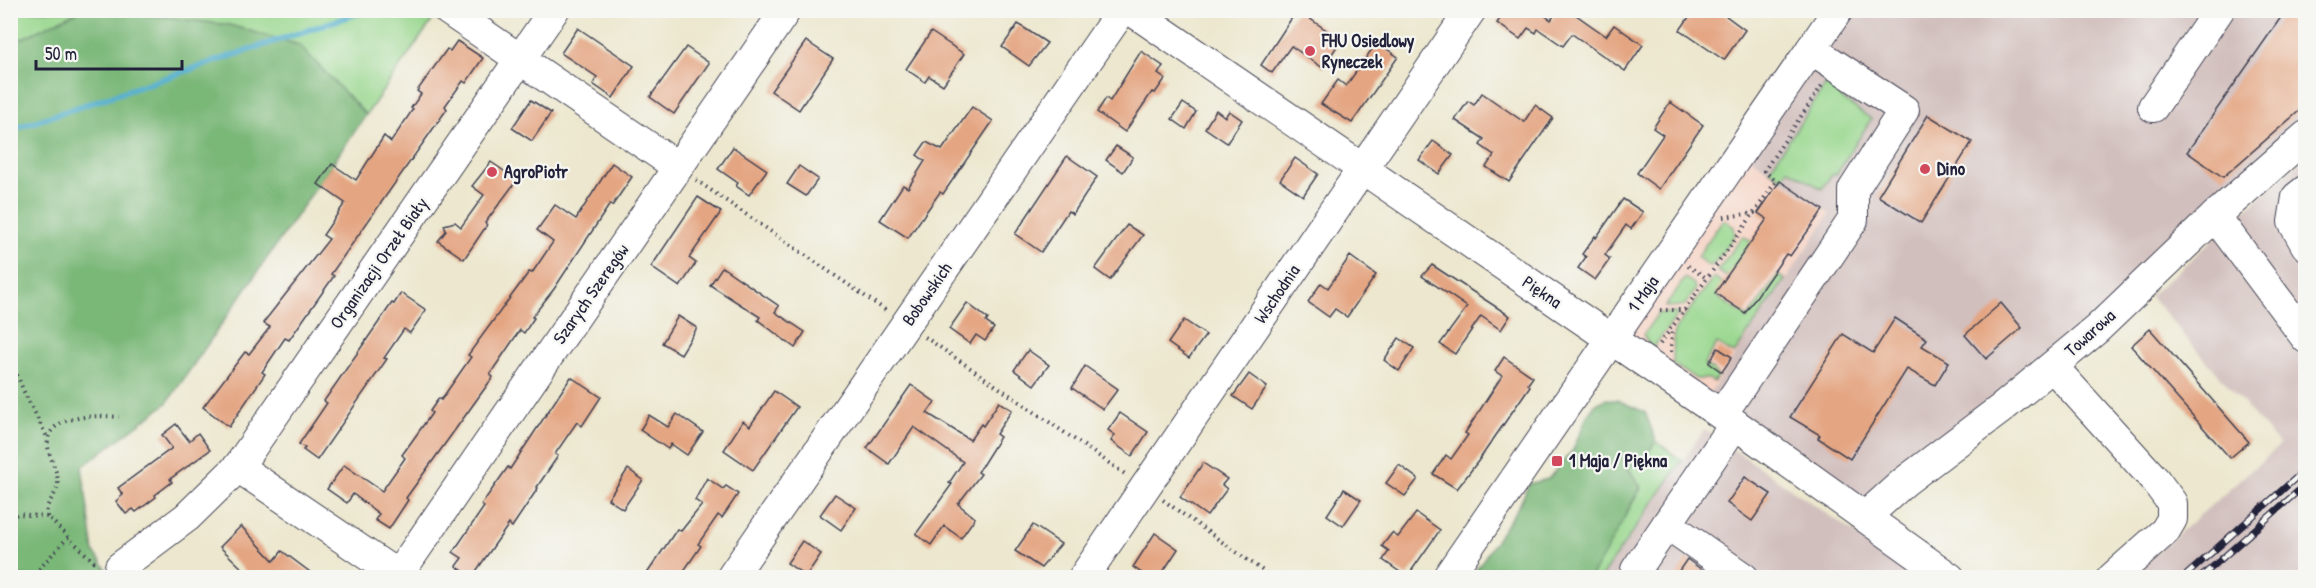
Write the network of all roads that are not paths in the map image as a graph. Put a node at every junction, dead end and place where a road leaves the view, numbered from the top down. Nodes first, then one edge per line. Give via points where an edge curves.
1 (448, 10) edge
2 (554, 10) edge
3 (786, 10) edge
4 (1122, 10) edge
5 (1131, 10) edge
6 (1471, 10) edge
7 (1838, 10) edge
8 (2219, 10) edge
9 (1812, 49) junction
10 (521, 60) junction
11 (2153, 107) dead end
12 (2306, 136) edge
13 (1363, 170) junction
14 (683, 171) junction
15 (2306, 189) edge
16 (2215, 216) junction
17 (2306, 245) edge
18 (2306, 338) edge
19 (1611, 340) junction
20 (2053, 367) junction
21 (1729, 419) junction
22 (238, 466) junction
23 (1865, 517) junction
24 (1667, 524) junction
25 (110, 568) road end
26 (1636, 570) dead end
27 (397, 576) edge
28 (730, 578) edge
29 (1083, 578) edge
30 (1448, 578) edge
31 (1744, 578) edge
32 (1950, 578) edge
33 (2112, 578) edge

1 - 10 street
2 - 10 street, Organizacji Orzeł Biały
3 - 14 street, Szarych Szeregów
4 - 28 street, Bobowskich
5 - 13 street, Piękna
6 - 13 street, Wschodnia
7 - 9 street, 1 Maja
8 - 11 street
9 - 19 street, 1 Maja
9 - 21 street via 1904,110 1853,190 1853,220
10 - 14 street
10 - 22 street, Organizacji Orzeł Biały
12 - 16 street, Towarowa
13 - 19 street, Piękna
13 - 29 street, Wschodnia
14 - 27 street, Szarych Szeregów
15 - 17 street via 2297,197 2293,222
16 - 18 street
16 - 20 street, Towarowa
19 - 21 street, Piękna
19 - 30 street, 1 Maja
20 - 23 street, Towarowa via 1904,482
20 - 33 street via 2172,504 2172,519 2165,531
21 - 23 street, Piękna
21 - 24 street
22 - 25 street, Organizacji Orzeł Biały via 187,518
22 - 27 street
23 - 32 street, Piękna
24 - 26 street
24 - 31 street

